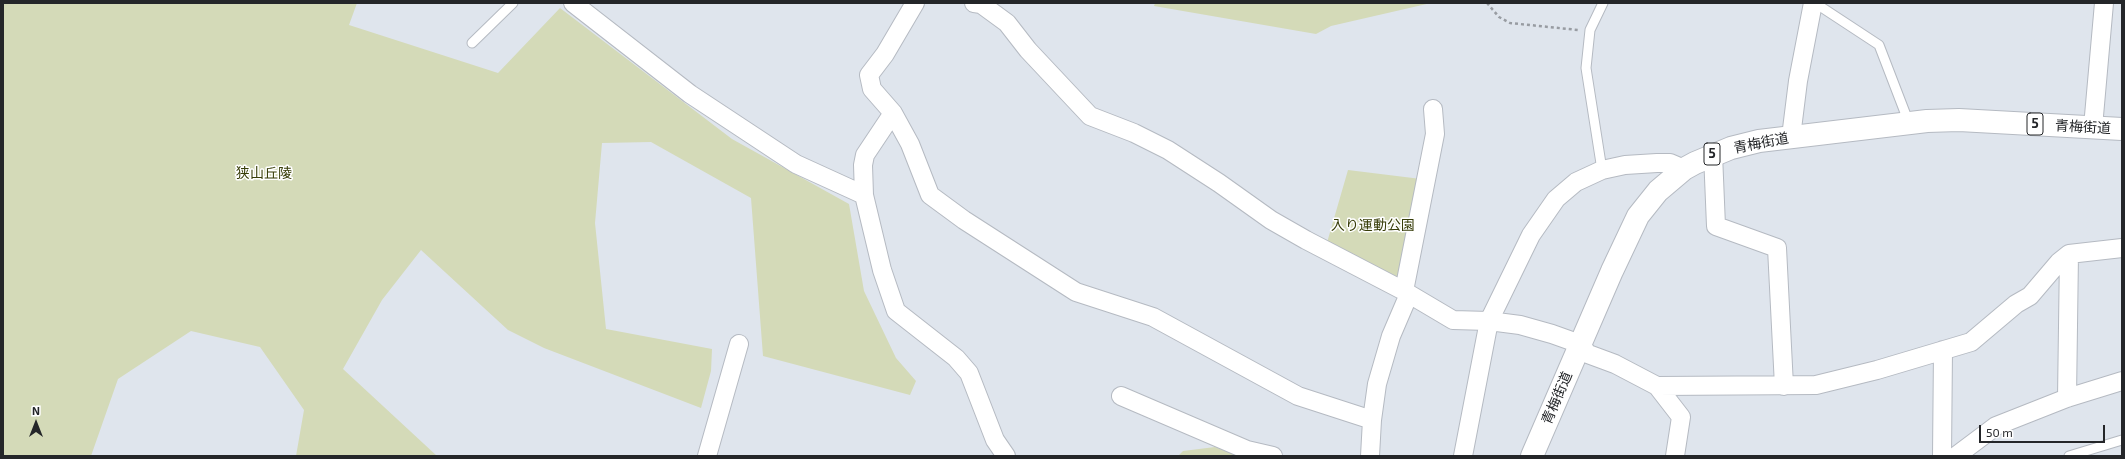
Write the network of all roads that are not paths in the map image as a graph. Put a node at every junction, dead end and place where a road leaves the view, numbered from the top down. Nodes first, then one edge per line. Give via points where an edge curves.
1 (513, 3) edge
2 (572, 3) edge
3 (915, 3) edge
4 (974, 3) edge
5 (1603, 3) edge
6 (1814, 3) edge
7 (2104, 3) edge
8 (472, 43) dead end
9 (1433, 110) dead end
10 (893, 113) junction
11 (1909, 123) junction
12 (2093, 127) junction
13 (2122, 129) edge
14 (1791, 137) junction
15 (1713, 154) junction
16 (1684, 169) junction
17 (1602, 170) junction
18 (864, 195) junction
19 (2122, 248) edge
20 (2069, 254) junction
21 (1406, 293) junction
22 (1490, 321) junction
23 (739, 344) dead end
24 (1580, 344) junction
25 (1943, 350) junction
26 (2122, 381) edge
27 (1658, 386) junction
28 (1784, 386) junction
29 (1121, 396) dead end
30 (2067, 398) junction
31 (1372, 420) junction
32 (2122, 440) edge
33 (994, 448) edge
34 (708, 456) edge
35 (1006, 456) edge
36 (1272, 456) edge
37 (1370, 456) edge
38 (1463, 456) edge
39 (1532, 456) edge
40 (1675, 456) edge
41 (1942, 456) edge
42 (1956, 456) edge
43 (2069, 456) edge

1 - 8 lane
2 - 18 street via 690,94 796,164
3 - 10 street via 869,76 872,89
4 - 21 street via 981,4 1007,23 1028,50 1090,116 1152,141 1219,183 1271,220
5 - 17 lane via 1590,30 1586,68
6 - 11 lane via 1879,45
6 - 14 street via 1798,81
7 - 12 street
9 - 21 street via 1439,130
10 - 18 street via 866,155 863,166
10 - 31 street via 910,144 930,195 977,229 1076,292 1153,317 1298,396
11 - 12 main road, 青梅街道 / 5 via 1959,120
11 - 14 main road, 青梅街道 / 5
12 - 13 main road, 青梅街道 / 5
14 - 15 main road, 青梅街道 / 5 via 1752,143
15 - 16 main road, 青梅街道 / 5
15 - 28 street via 1716,226 1777,248
16 - 17 street via 1670,163 1657,163
16 - 24 main road, 青梅街道 / 5 via 1658,191 1638,216
17 - 22 street via 1576,182 1556,199 1531,235
18 - 33 street via 882,270 896,311 956,358 970,373
19 - 20 street
20 - 25 street via 2030,296 2016,304 1971,342
20 - 30 street
21 - 22 street via 1453,320
21 - 31 street via 1377,384
22 - 24 street via 1527,327
22 - 38 street
23 - 34 street
24 - 27 street via 1588,354 1615,364
24 - 39 main road, 青梅街道 / 5
25 - 28 street via 1816,385
25 - 41 street
26 - 30 street
27 - 28 street
27 - 40 street via 1681,417
29 - 36 street via 1247,450
30 - 42 street via 1996,426
31 - 37 street
32 - 43 lane
33 - 35 street

